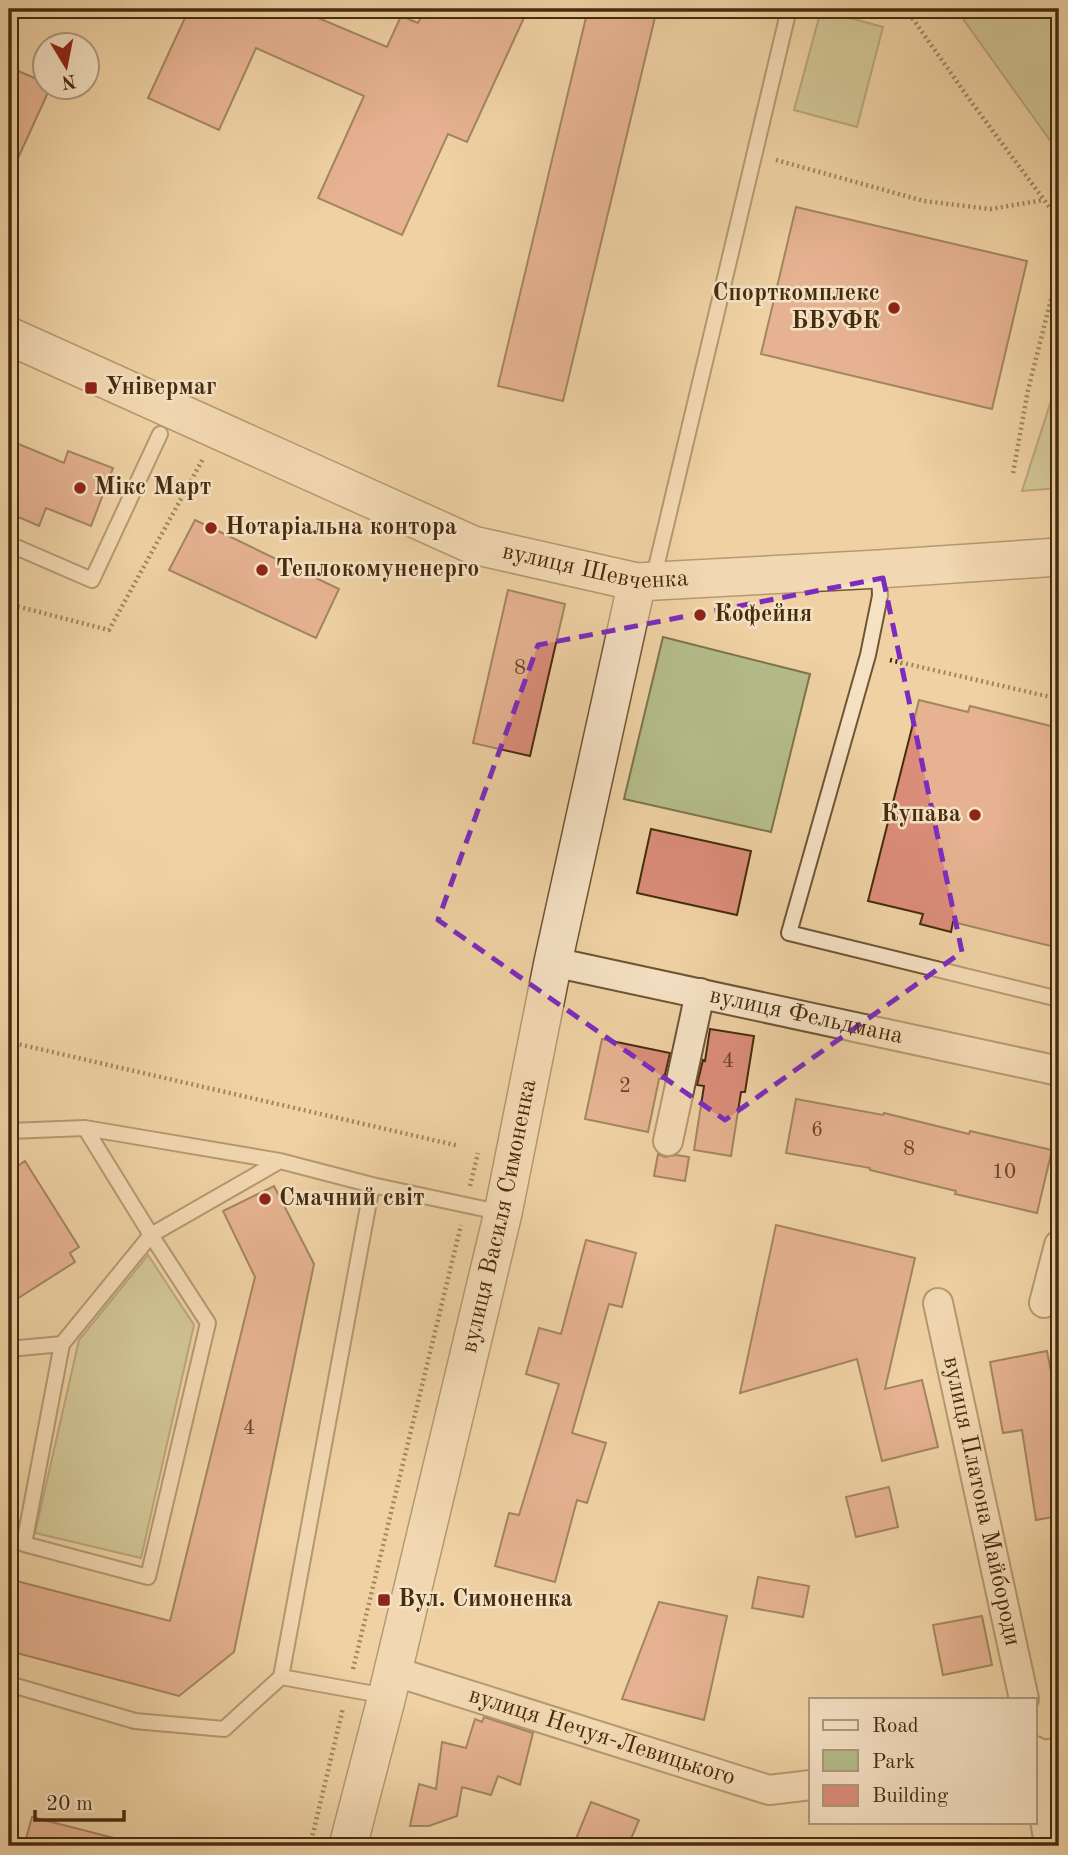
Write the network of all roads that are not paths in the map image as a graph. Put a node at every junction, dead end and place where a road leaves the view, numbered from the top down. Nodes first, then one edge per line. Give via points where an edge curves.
1 (789, 9) edge
2 (9, 336) edge
3 (160, 435) dead end
4 (9, 544) edge
5 (1059, 556) edge
6 (879, 569) junction
7 (645, 582) junction
8 (553, 962) junction
9 (700, 993) junction
10 (1059, 999) edge
11 (1059, 1070) edge
12 (85, 1128) junction
13 (9, 1131) edge
14 (668, 1140) dead end
15 (280, 1161) junction
16 (372, 1185) junction
17 (503, 1213) junction
18 (151, 1235) junction
19 (1059, 1245) edge
20 (939, 1303) dead end
21 (1044, 1303) dead end
22 (62, 1344) junction
23 (9, 1349) edge
24 (281, 1677) junction
25 (9, 1684) edge
26 (390, 1684) junction
27 (1024, 1698) edge
28 (1041, 1754) edge
29 (809, 1785) edge
30 (348, 1846) edge
31 (1049, 1846) edge

1 - 7 lane
2 - 7 street, вулиця Шевченка via 473,545
3 - 4 lane via 92,580
5 - 6 street, вулиця Шевченка
6 - 7 street, вулиця Шевченка
6 - 10 lane via 880,596 868,655 789,933
7 - 8 street, вулиця Василя Симоненка via 634,604
8 - 9 street, вулиця Фельдмана
8 - 17 street, вулиця Василя Симоненка
9 - 11 street, вулиця Фельдмана
9 - 14 street
12 - 13 lane
12 - 15 lane
12 - 18 lane
15 - 16 lane
15 - 18 lane
16 - 17 lane
16 - 24 lane
17 - 26 street, вулиця Василя Симоненка
18 - 22 lane
18 - 22 lane via 208,1323 149,1577 24,1544
19 - 21 street
20 - 27 street, вулиця Платона Майбороди
22 - 23 lane
24 - 25 lane via 224,1729 135,1721
24 - 26 lane
26 - 29 street, вулиця Нечуя-Левицького via 769,1790
26 - 30 street, вулиця Василя Симоненка
28 - 31 street

